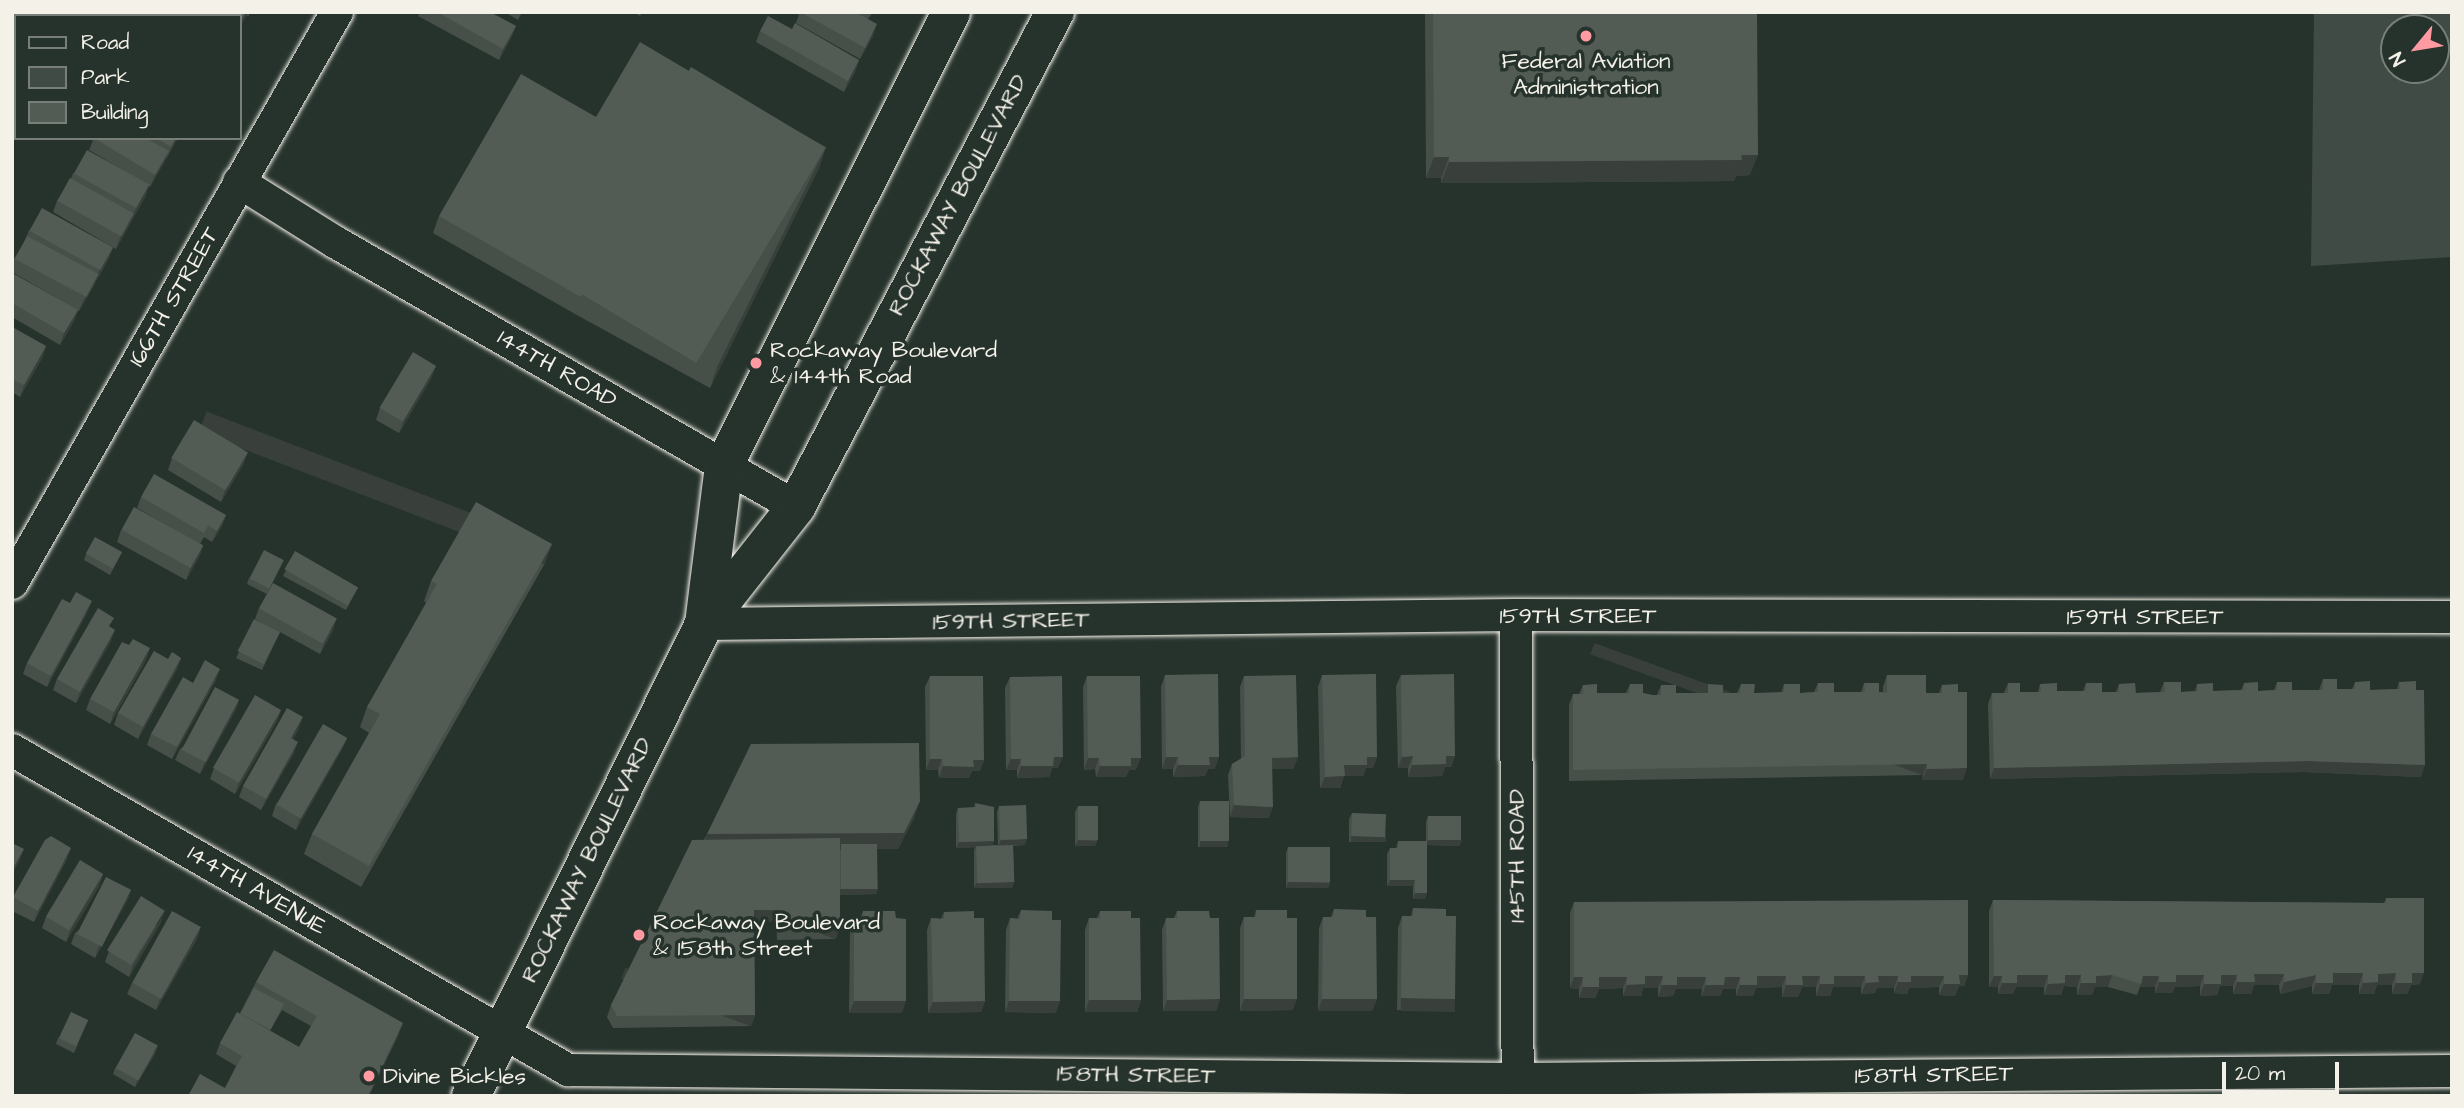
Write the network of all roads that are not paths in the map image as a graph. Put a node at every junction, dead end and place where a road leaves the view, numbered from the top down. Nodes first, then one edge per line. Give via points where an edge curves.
1 (337, 12) edge
2 (951, 12) edge
3 (1055, 12) edge
4 (239, 182) junction
5 (724, 466) junction
6 (796, 507) junction
7 (12, 583) edge
8 (1516, 615) junction
9 (2452, 617) edge
10 (704, 624) junction
11 (12, 750) edge
12 (503, 1031) junction
13 (2452, 1071) edge
14 (1518, 1087) edge
15 (471, 1096) edge

1 - 4 street, 166TH STREET
2 - 5 main road, ROCKAWAY BOULEVARD
3 - 6 main road, ROCKAWAY BOULEVARD
4 - 5 street, 144TH ROAD
4 - 7 street, 166TH STREET
5 - 6 street, 144TH ROAD
5 - 10 main road, ROCKAWAY BOULEVARD
6 - 10 main road, ROCKAWAY BOULEVARD
8 - 9 street, 159TH STREET
8 - 10 street, 159TH STREET
8 - 14 street, 145TH ROAD
10 - 12 main road, ROCKAWAY BOULEVARD
11 - 12 street, 144TH AVENUE
12 - 14 street, 158TH STREET via 568,1070
12 - 15 main road, ROCKAWAY BOULEVARD
13 - 14 street, 158TH STREET

